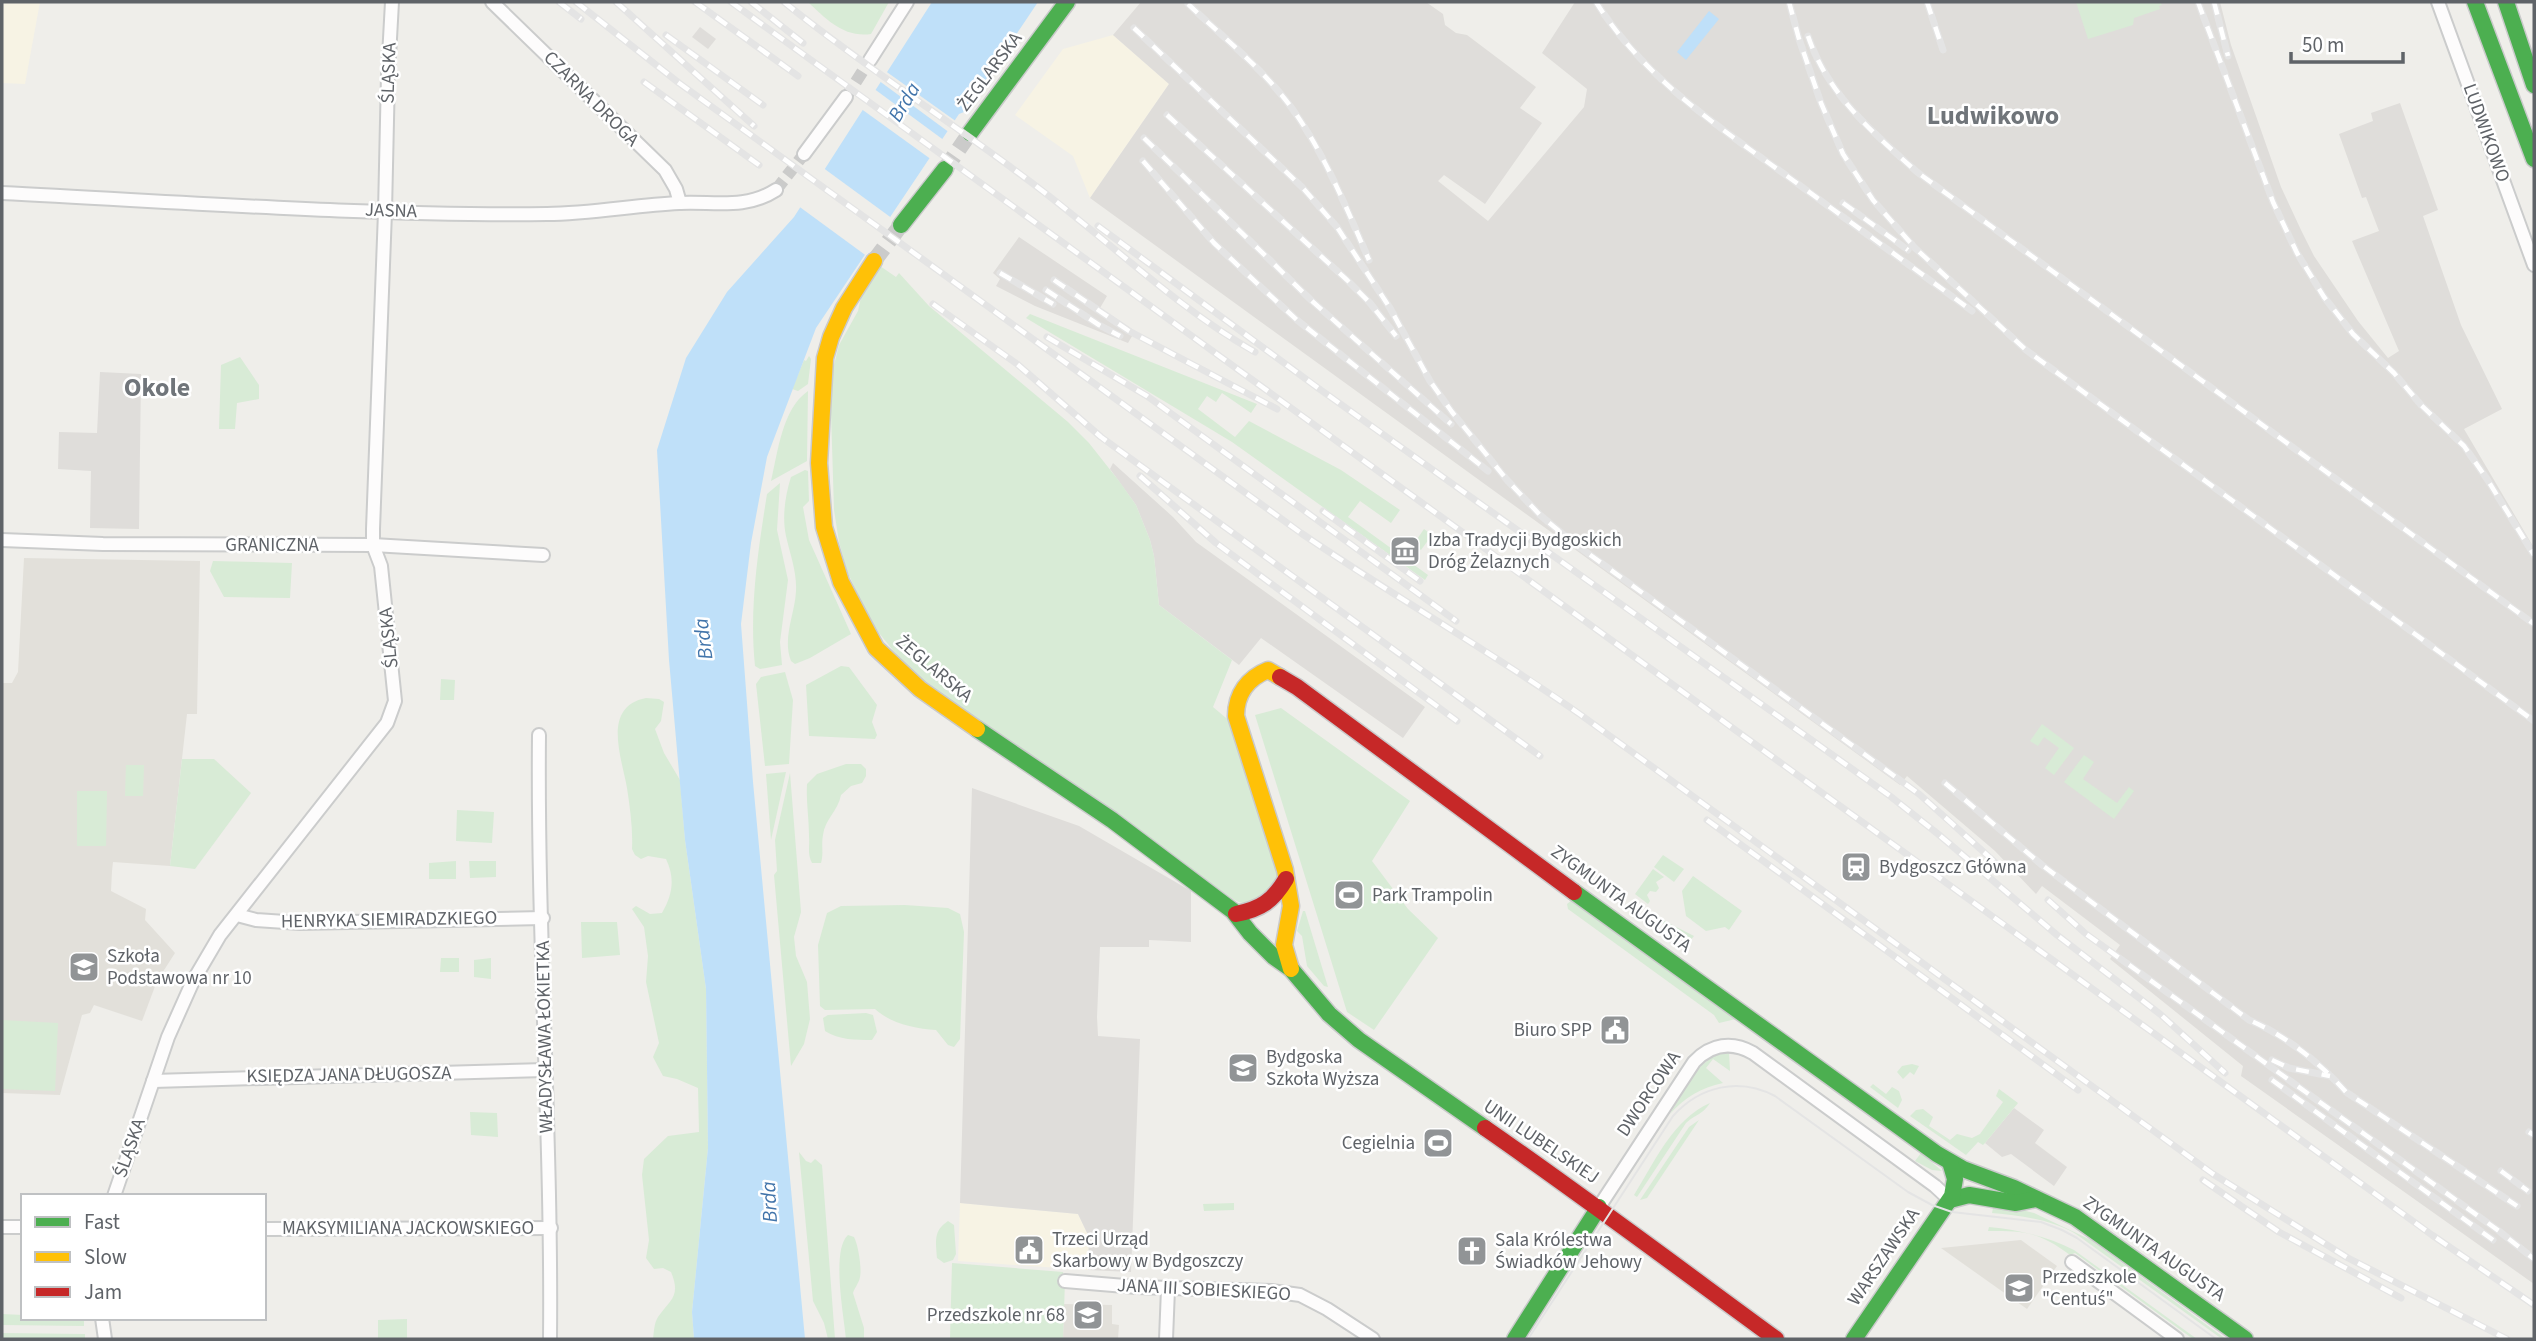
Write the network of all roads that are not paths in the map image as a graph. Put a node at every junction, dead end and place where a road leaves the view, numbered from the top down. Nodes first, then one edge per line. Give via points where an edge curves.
1 (392, 2) edge
2 (492, 2) edge
3 (907, 2) edge
4 (1067, 2) edge
5 (2438, 2) edge
6 (2474, 2) edge
7 (2506, 2) edge
8 (870, 60) tunnel mouth
9 (2534, 85) edge
10 (846, 97) tunnel mouth
11 (970, 133) tunnel mouth
12 (804, 154) tunnel mouth
13 (2534, 159) edge
14 (944, 169) tunnel mouth
15 (776, 190) tunnel mouth
16 (2, 193) edge
17 (680, 203) junction
18 (385, 212) junction
19 (901, 225) tunnel mouth
20 (874, 261) tunnel mouth
21 (2534, 265) edge
22 (2, 540) edge
23 (373, 545) junction
24 (543, 555) dead end
25 (539, 735) dead end
26 (1286, 879) junction
27 (237, 915) junction
28 (1236, 915) junction
29 (543, 918) junction
30 (1291, 969) junction
31 (545, 1070) junction
32 (153, 1080) junction
33 (1950, 1162) junction
34 (115, 1194) edge
35 (2035, 1199) junction
36 (1950, 1200) junction
37 (1599, 1207) junction
38 (2, 1227) edge
39 (21, 1227) edge
40 (551, 1228) junction
41 (266, 1229) edge
42 (2072, 1262) dead end
43 (1065, 1281) dead end
44 (1168, 1289) junction
45 (102, 1320) edge
46 (105, 1339) edge
47 (550, 1339) edge
48 (1166, 1339) edge
49 (1373, 1339) edge
50 (1515, 1339) edge
51 (1776, 1339) edge
52 (1854, 1339) edge
53 (2177, 1339) edge
54 (2245, 1339) edge

1 - 18 street, ŚLĄSKA
2 - 17 street, CZARNA DROGA via 664,170
3 - 8 street
4 - 11 street, ŻEGLARSKA
5 - 21 street, LUDWIKOWO
6 - 13 street
7 - 9 street
10 - 12 street
14 - 19 street
15 - 17 street, JASNA via 746,203
16 - 18 street, JASNA
17 - 18 street, JASNA via 550,214
18 - 23 street, ŚLĄSKA
20 - 28 street, ŻEGLARSKA via 831,337 825,358 819,450 824,527 841,582 864,629 876,648 920,689 1112,820
22 - 23 street, GRANICZNA
23 - 24 street, GRANICZNA
23 - 27 street, ŚLĄSKA via 381,566 395,701 387,723
25 - 29 street, WŁADYSŁAWA ŁOKIETKA
26 - 28 street via 1272,902
26 - 30 street via 1291,906 1284,945
26 - 33 street, ZYGMUNTA AUGUSTA via 1236,716 1244,687 1268,670
27 - 29 street, HENRYKA SIEMIRADZKIEGO via 300,923
27 - 32 street, ŚLĄSKA via 193,981
28 - 30 street, ŻEGLARSKA
29 - 31 street, WŁADYSŁAWA ŁOKIETKA
30 - 37 street, UNII LUBELSKIEJ via 1353,1035
31 - 32 street, KSIĘDZA JANA DŁUGOSZA
31 - 40 street, WŁADYSŁAWA ŁOKIETKA
32 - 34 street, ŚLĄSKA
33 - 35 street, ZYGMUNTA AUGUSTA
33 - 36 street via 1956,1182
35 - 36 street, ZYGMUNTA AUGUSTA via 2016,1203 1969,1195
35 - 54 street, ZYGMUNTA AUGUSTA via 2088,1224
36 - 37 street, DWORCOWA via 1753,1053 1727,1045 1710,1049 1694,1062
36 - 52 street, WARSZAWSKA
37 - 50 street, DWORCOWA
37 - 51 street, UNII LUBELSKIEJ
38 - 39 street
40 - 41 street, MAKSYMILIANA JACKOWSKIEGO
40 - 47 street, WŁADYSŁAWA ŁOKIETKA
42 - 53 street
43 - 44 street, JANA III SOBIESKIEGO
44 - 48 street
44 - 49 street, JANA III SOBIESKIEGO via 1300,1295
45 - 46 street

